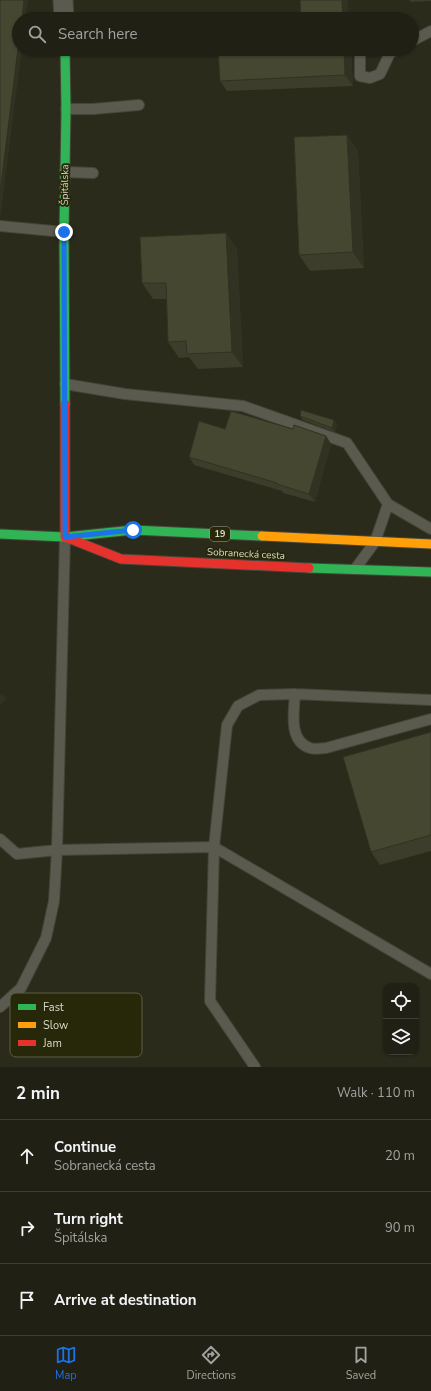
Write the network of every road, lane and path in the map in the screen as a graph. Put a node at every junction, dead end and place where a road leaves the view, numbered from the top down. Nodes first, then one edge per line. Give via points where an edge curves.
1 (63, 0) edge
2 (64, 12) edge
3 (431, 31) edge
4 (419, 38) edge
5 (65, 56) edge
6 (360, 56) edge
7 (388, 56) edge
8 (139, 105) dead end
9 (66, 109) junction
10 (65, 172) junction
11 (93, 173) dead end
12 (0, 226) edge
13 (64, 232) junction
14 (65, 384) junction
15 (388, 504) junction
16 (431, 529) edge
17 (0, 534) edge
18 (65, 537) junction
19 (375, 542) junction
20 (431, 544) edge
21 (353, 570) junction
22 (431, 572) edge
23 (295, 694) junction
24 (431, 700) edge
25 (431, 719) edge
26 (0, 839) edge
27 (214, 847) junction
28 (57, 850) junction
29 (431, 974) edge
30 (15, 993) edge
31 (10, 998) edge
32 (0, 1007) edge
33 (255, 1067) edge

1 - 2 street
3 - 4 lane
5 - 9 main road, Špitálska
6 - 7 lane via 360,76 370,78 380,74
8 - 9 lane
9 - 10 main road, Špitálska
10 - 11 lane
10 - 13 main road, Špitálska
12 - 13 lane
13 - 14 main road, Špitálska
14 - 15 lane via 125,394 244,406 348,443
14 - 18 main road, Špitálska
15 - 16 lane
15 - 19 lane
17 - 18 main road, Sobranecká cesta / 19
18 - 19 main road, Sobranecká cesta / 19 via 133,530
18 - 21 main road, Sobranecká cesta / 19 via 121,559
18 - 28 lane
19 - 20 main road, Sobranecká cesta / 19
19 - 21 lane
21 - 22 main road, Sobranecká cesta / 19
23 - 24 lane
23 - 25 lane via 294,728 300,743 311,749 326,748
23 - 27 lane via 259,695 238,706 227,725
26 - 28 lane via 17,854
27 - 28 lane
27 - 29 lane
27 - 33 lane via 210,1001
28 - 30 lane via 54,901 46,938 21,988
31 - 32 lane

